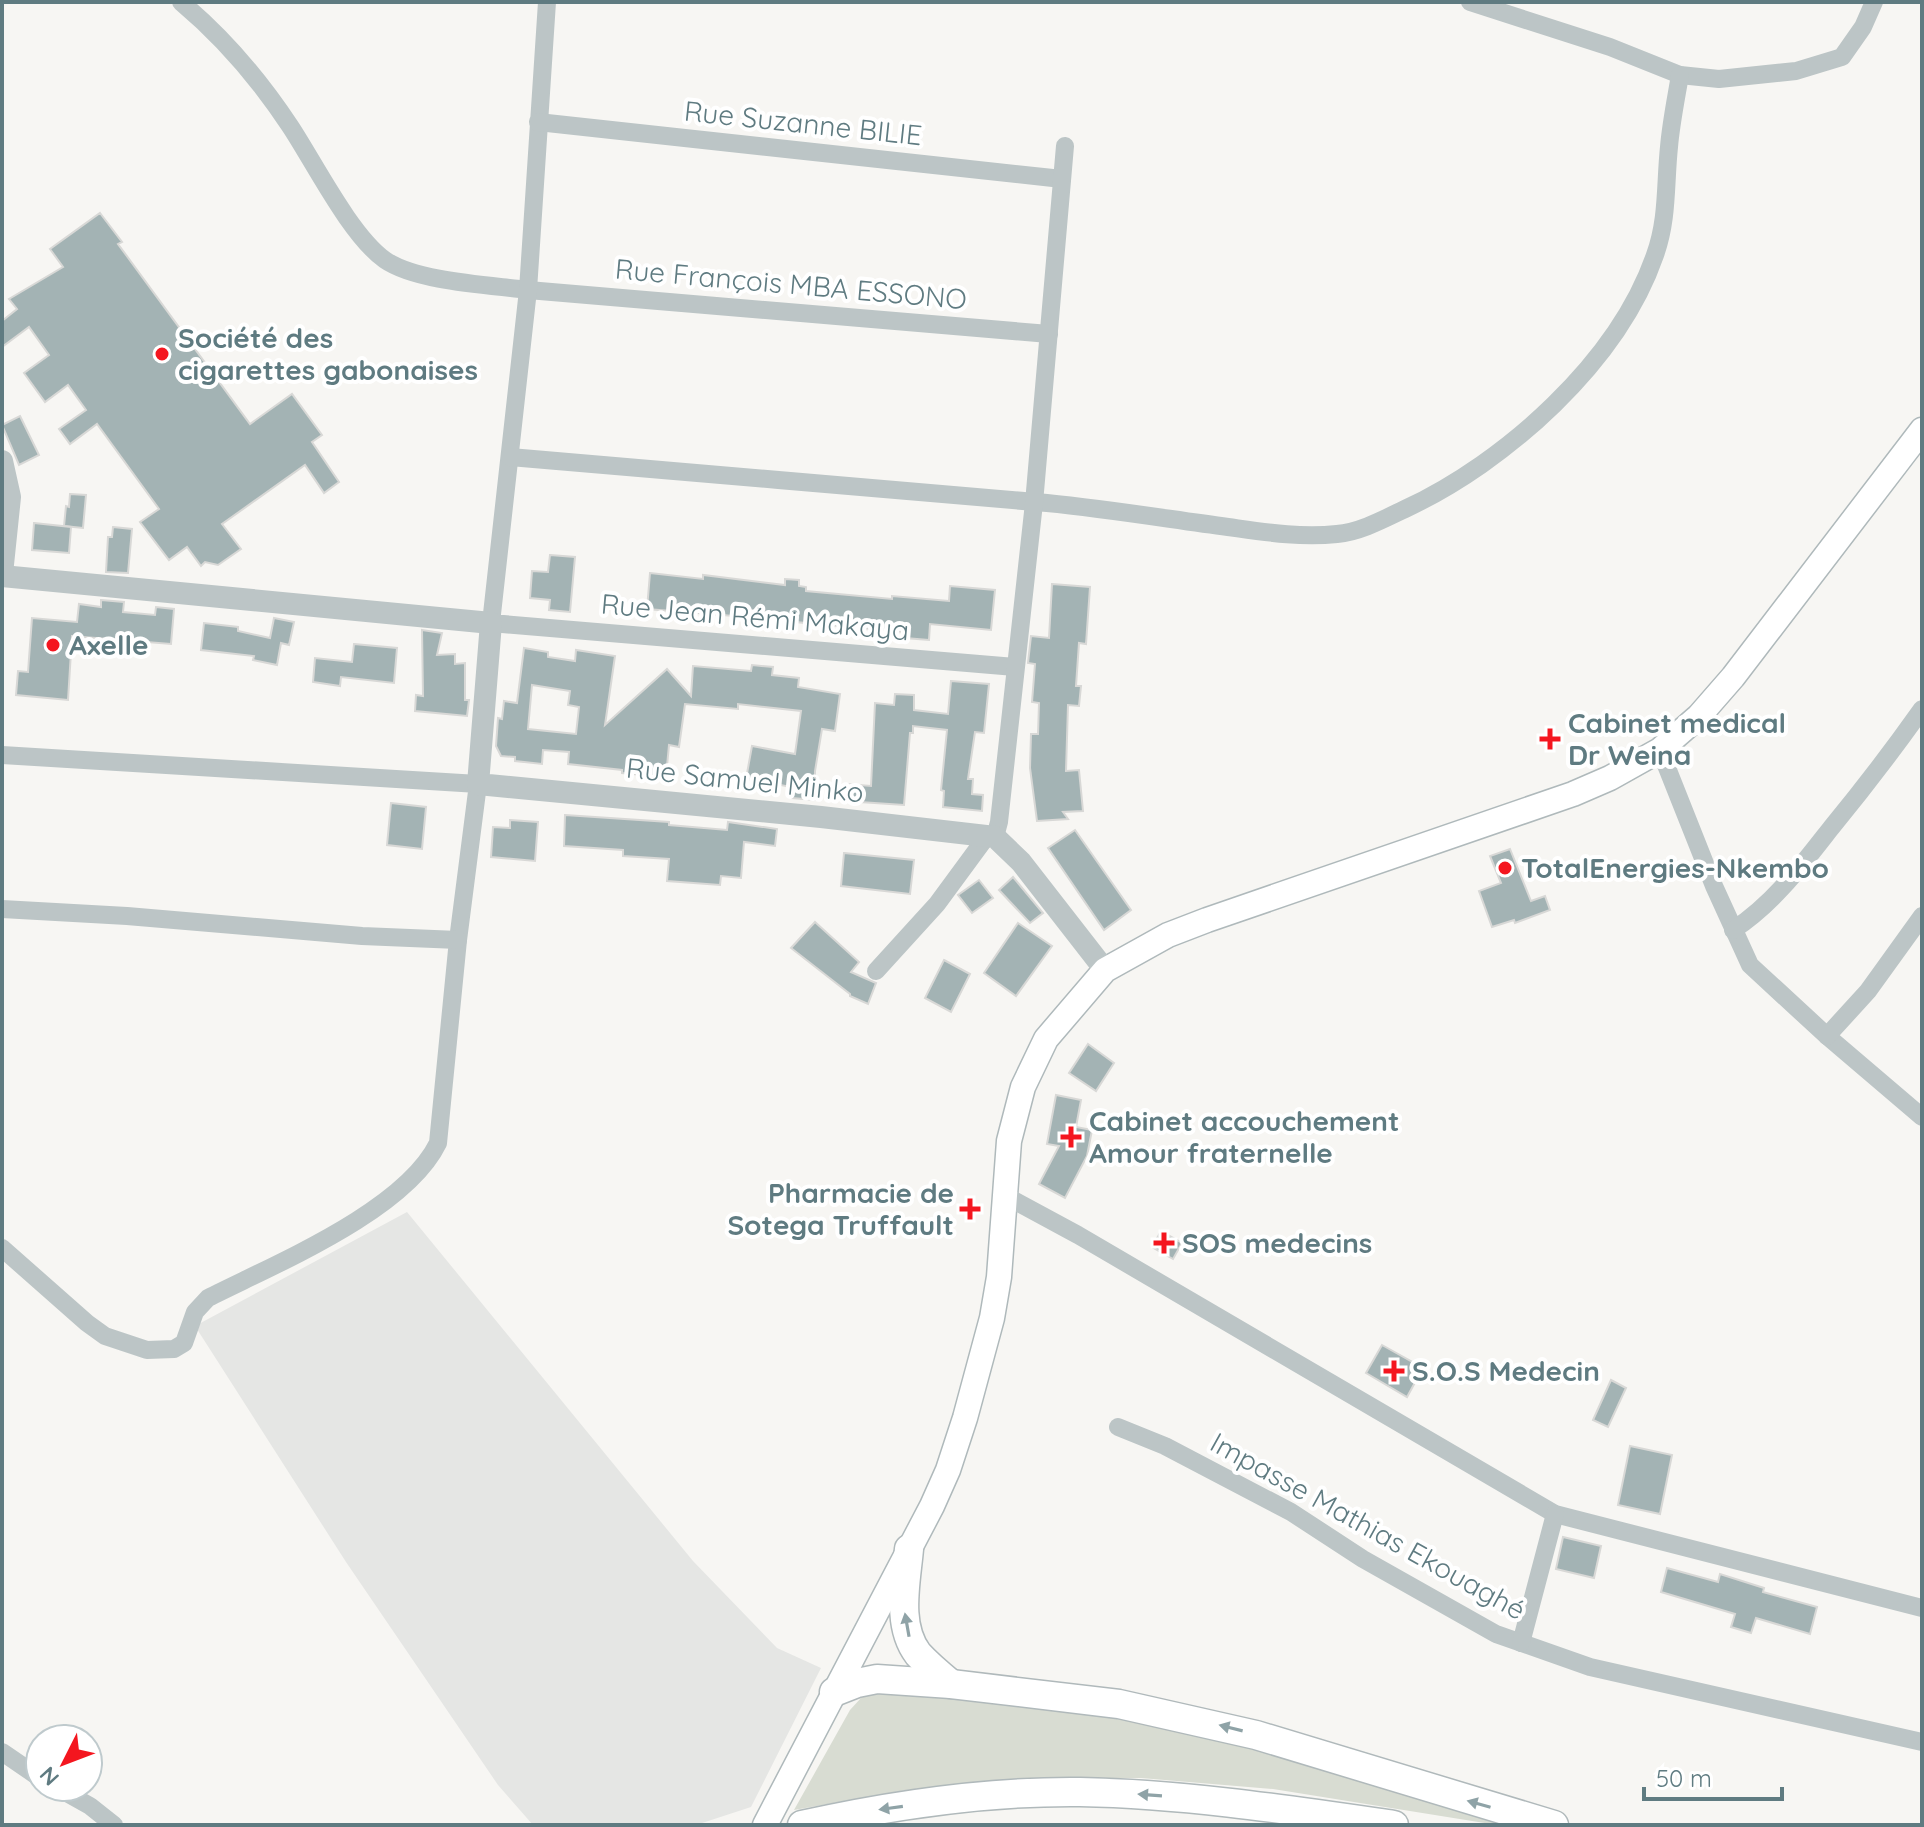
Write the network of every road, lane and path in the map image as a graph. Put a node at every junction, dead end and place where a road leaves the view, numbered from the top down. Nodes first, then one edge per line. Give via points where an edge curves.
1 (181, 2) edge
2 (547, 2) edge
3 (1470, 2) edge
4 (1874, 2) edge
5 (1680, 75) junction
6 (538, 122) junction
7 (1065, 146) dead end
8 (1062, 179) junction
9 (528, 290) junction
10 (1049, 334) junction
11 (1922, 430) edge
12 (510, 457) junction
13 (2, 461) edge
14 (1034, 503) junction
15 (2, 575) edge
16 (484, 623) junction
17 (1015, 667) junction
18 (1922, 709) edge
19 (1660, 750) junction
20 (2, 755) edge
21 (478, 784) junction
22 (991, 837) junction
23 (2, 909) edge
24 (1922, 916) edge
25 (1733, 930) junction
26 (458, 940) junction
27 (1105, 970) junction
28 (876, 971) dead end
29 (1827, 1036) junction
30 (1922, 1117) edge
31 (1004, 1195) junction
32 (2, 1248) edge
33 (1118, 1427) dead end
34 (1555, 1514) junction
35 (909, 1549) junction
36 (1922, 1608) edge
37 (1521, 1643) junction
38 (951, 1684) junction
39 (834, 1692) junction
40 (1922, 1742) edge
41 (2, 1752) edge
42 (24, 1767) edge
43 (85, 1803) edge
44 (114, 1825) edge
45 (765, 1825) edge
46 (802, 1825) edge
47 (1394, 1825) edge
48 (1554, 1825) edge

1 - 9 street, Rue François MBA ESSONO via 253,73 339,205 385,260 447,279
2 - 6 street
3 - 5 street
4 - 5 street via 1842,57 1825,64 1755,77
5 - 14 street via 1665,225 1637,293 1564,396 1482,464 1418,503 1342,534 1262,532
6 - 8 street, Rue Suzanne BILIE
6 - 9 street
7 - 8 street
8 - 10 street
9 - 10 street, Rue François MBA ESSONO
9 - 12 street
10 - 14 street
11 - 19 main road via 1733,677
12 - 14 street
12 - 16 street
13 - 15 street via 10,497
14 - 17 street
15 - 16 street
16 - 17 street, Rue Jean Rémi Makaya
16 - 21 street
17 - 22 street via 999,822
18 - 25 street via 1776,896
19 - 25 street
19 - 27 main road via 1573,794 1168,935
20 - 21 street
21 - 22 street, Rue Samuel Minko
21 - 26 street
22 - 27 street via 1021,862
22 - 28 street
23 - 26 street
24 - 29 street via 1868,991
25 - 29 street via 1750,965
26 - 32 street via 438,1143 429,1162 412,1181 326,1240 208,1298 195,1312 184,1343 174,1349 147,1350 105,1336
27 - 31 main road via 1060,1020 1029,1071 1009,1141
29 - 30 street
31 - 34 street
31 - 35 main road via 999,1277 982,1363 948,1470
33 - 37 street, Impasse Mathias Ekouaghé via 1237,1483 1448,1609
34 - 36 street
34 - 37 street
38 -> 35 main road via 918,1653 907,1632
35 - 39 main road
37 - 40 street, Impasse Mathias Ekouaghé via 1590,1667
38 - 39 main road via 877,1679
48 -> 38 main road via 1204,1722 1119,1704
39 - 45 main road
41 - 42 street
43 - 44 street
47 -> 46 main road via 1247,1804 1076,1792 887,1808

